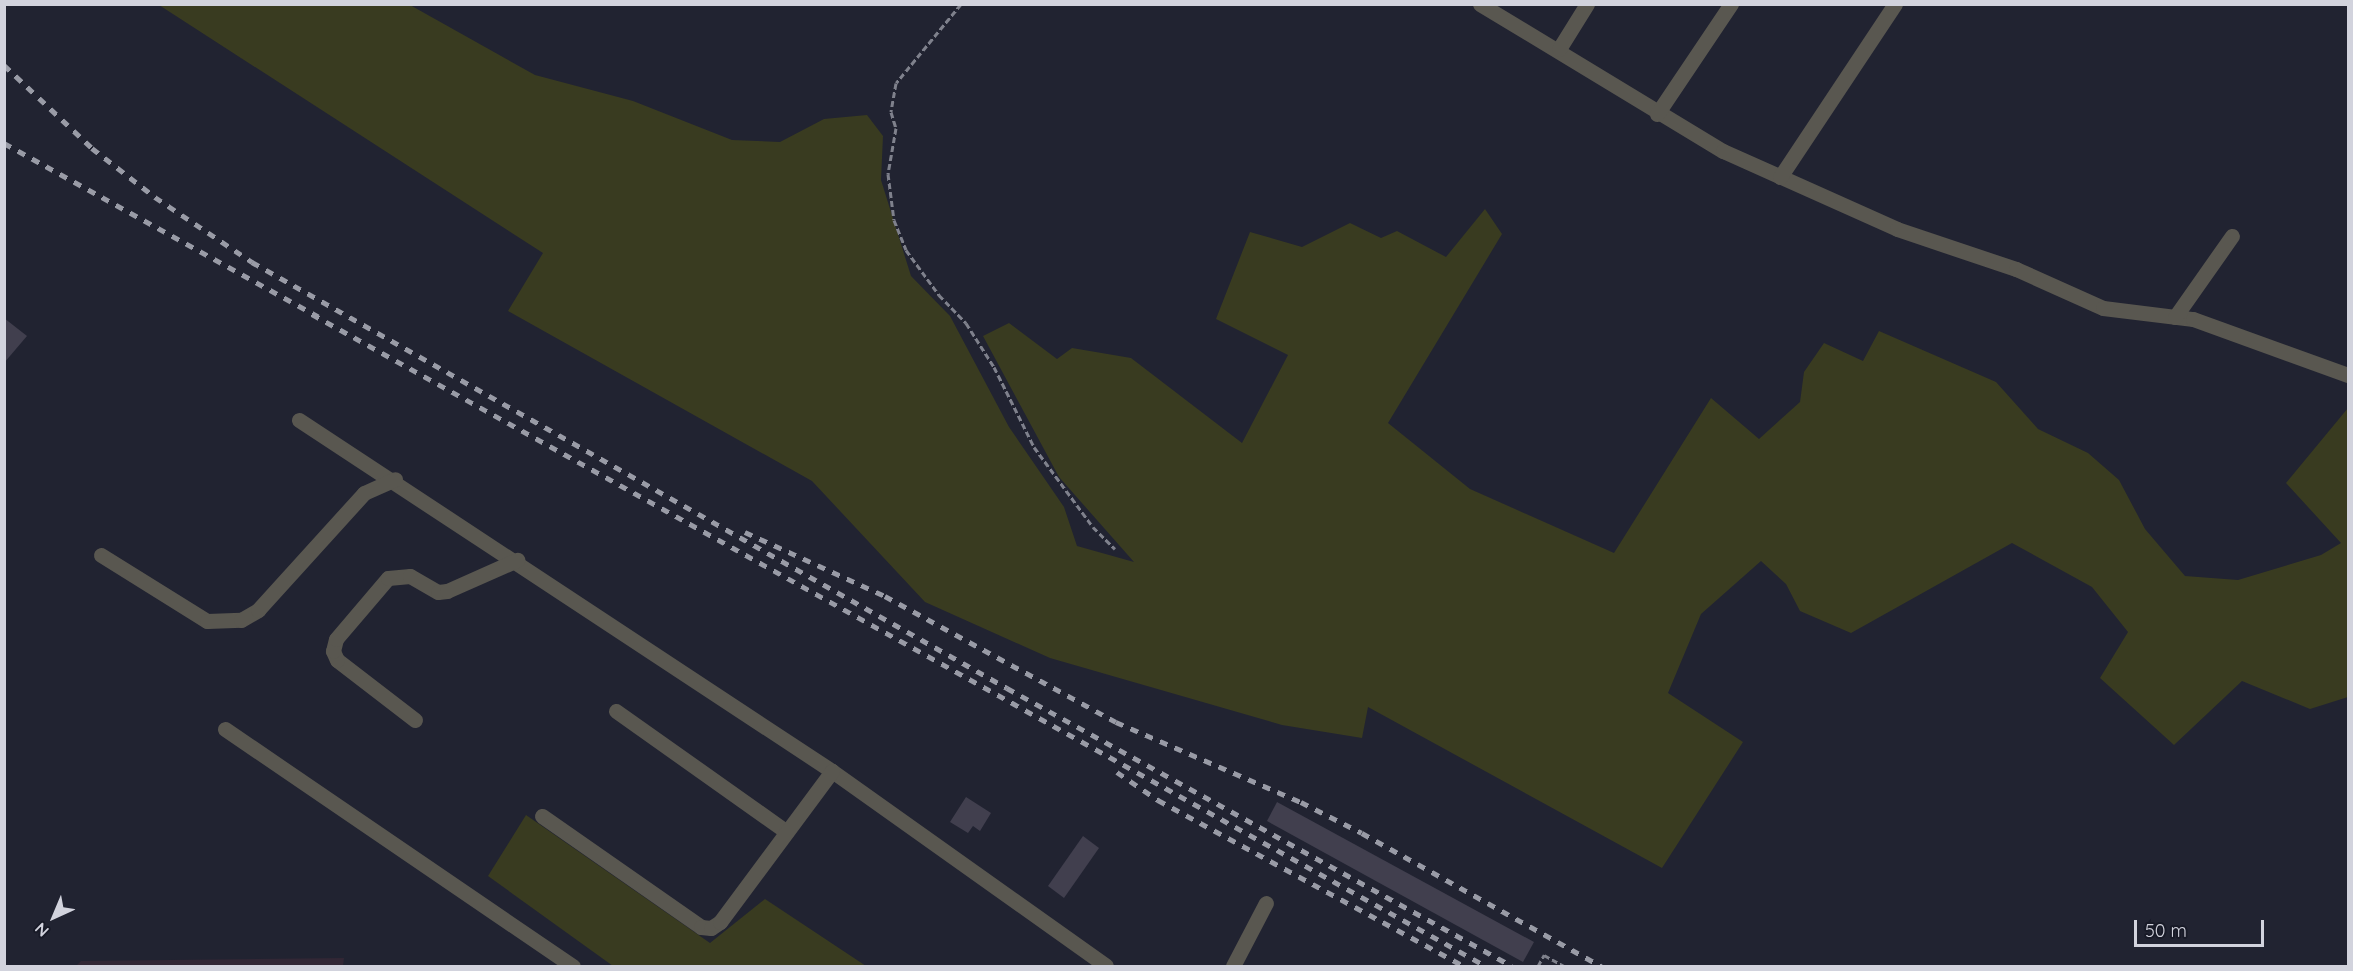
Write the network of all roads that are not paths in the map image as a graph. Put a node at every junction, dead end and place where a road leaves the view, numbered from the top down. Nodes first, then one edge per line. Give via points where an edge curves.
1 (1480, 4) edge
2 (1587, 4) edge
3 (1731, 4) edge
4 (1895, 4) edge
5 (1559, 49) junction
6 (1657, 114) junction
7 (1780, 177) junction
8 (2232, 236) dead end
9 (2175, 317) junction
10 (2349, 375) edge
11 (299, 420) dead end
12 (395, 479) junction
13 (101, 555) dead end
14 (517, 560) junction
15 (616, 711) dead end
16 (415, 720) dead end
17 (225, 729) dead end
18 (832, 771) junction
19 (542, 816) dead end
20 (787, 832) junction
21 (1266, 903) dead end
22 (573, 966) edge
23 (1106, 966) edge
24 (1233, 966) edge

1 - 5 street
2 - 5 street
3 - 6 street
4 - 7 street
5 - 6 street
6 - 7 street
7 - 9 street via 1897,229 2016,269 2103,308
8 - 9 street
9 - 10 street
11 - 12 street
12 - 13 street via 364,493 258,610 241,620 207,621
12 - 14 street
14 - 16 street via 447,591 438,592 410,576 388,578 336,639 336,660
14 - 18 street
15 - 20 street
17 - 22 street
18 - 20 street
18 - 23 street
19 - 20 street via 700,927 711,928 720,922
21 - 24 street

